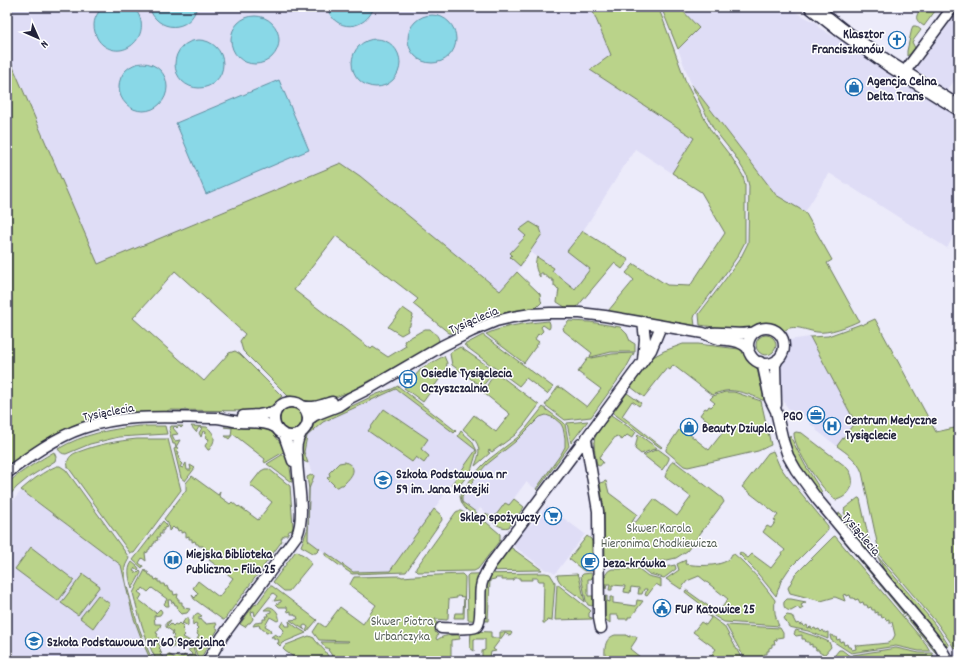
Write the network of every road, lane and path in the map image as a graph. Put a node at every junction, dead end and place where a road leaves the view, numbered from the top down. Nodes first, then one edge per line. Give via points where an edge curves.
1 (812, 7) edge
2 (953, 7) edge
3 (903, 74) junction
4 (959, 108) edge
5 (643, 322) junction
6 (661, 326) junction
7 (755, 332) junction
8 (703, 333) junction
9 (749, 349) junction
10 (778, 359) junction
11 (643, 360) junction
12 (760, 362) junction
13 (350, 398) junction
14 (302, 406) junction
15 (776, 411) junction
16 (274, 412) junction
17 (226, 419) junction
18 (308, 420) junction
19 (275, 427) junction
20 (301, 433) junction
21 (284, 435) junction
22 (586, 440) junction
23 (297, 470) junction
24 (7, 473) edge
25 (441, 628) dead end
26 (600, 628) dead end
27 (208, 661) edge
28 (948, 661) edge

1 - 3 main road
2 - 3 street
3 - 4 main road
5 - 6 street, Tysiąclecia
5 - 11 street via 646,339
5 - 13 street, Tysiąclecia via 559,312 496,321 456,339
6 - 8 street, Tysiąclecia
6 - 11 street via 651,350
7 - 8 street, Tysiąclecia
7 - 9 street via 749,341
7 - 10 street via 770,328 780,335 784,344
8 - 9 street, Tysiąclecia via 744,344
9 - 12 street via 751,355
10 - 12 street via 771,363
10 - 15 street, Tysiąclecia via 775,365
11 - 22 street
12 - 15 street, Tysiąclecia
13 - 14 street, Tysiąclecia via 320,406
13 - 18 street, Tysiąclecia
14 - 16 street via 288,401 282,403
14 - 18 street
15 - 28 street, Tysiąclecia via 785,448 796,470 817,499 929,633
16 - 17 street, Tysiąclecia
16 - 19 street
17 - 19 street, Tysiąclecia via 270,424
17 - 24 street, Tysiąclecia via 143,418 97,424 60,439
18 - 20 street via 305,430
19 - 21 street
20 - 21 street via 290,437
20 - 23 street via 296,447
21 - 23 street
22 - 25 street via 486,572 481,586 478,625 472,628
22 - 26 street via 598,511
23 - 27 street via 300,525 297,535 222,637

